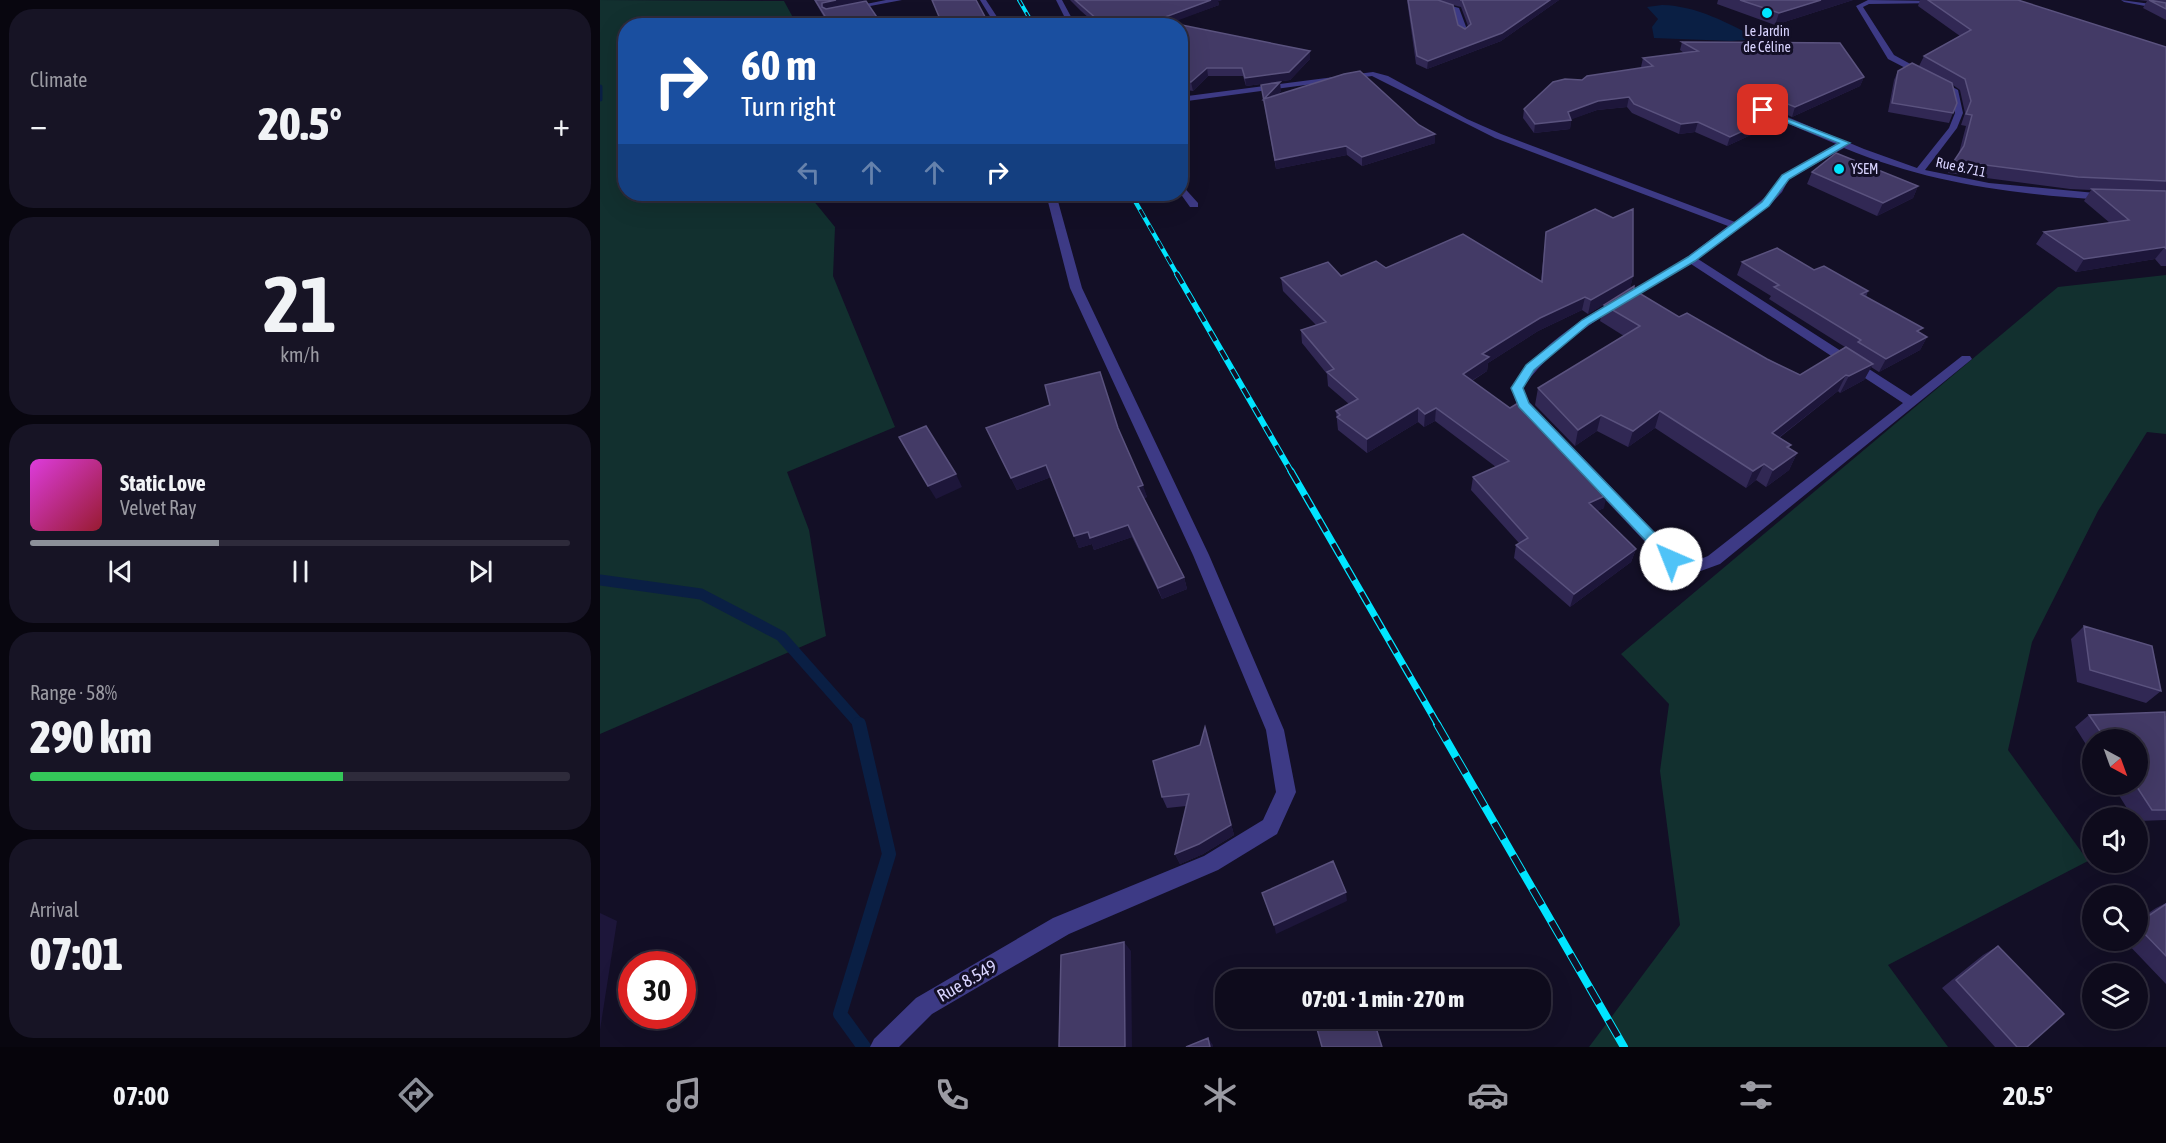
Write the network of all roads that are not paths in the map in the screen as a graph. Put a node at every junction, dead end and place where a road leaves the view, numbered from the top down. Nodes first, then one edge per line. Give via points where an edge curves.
1 (899, 0) edge
2 (983, 0) edge
3 (1059, 0) edge
4 (1421, 0) edge
5 (2124, 0) edge
6 (1949, 1) edge
7 (2166, 8) edge
8 (840, 10) edge
9 (995, 18) edge
10 (1069, 18) edge
11 (1464, 32) edge
12 (1188, 99) edge
13 (1763, 110) edge
14 (1845, 143) junction
15 (1919, 172) junction
16 (1188, 197) edge
17 (2115, 197) edge
18 (1053, 201) edge
19 (1194, 206) dead end
20 (1734, 225) junction
21 (1691, 259) junction
22 (1966, 359) dead end
23 (1911, 402) junction
24 (882, 1047) edge

1 - 8 street
2 - 9 street
3 - 10 street
4 - 11 street via 1457,9
5 - 7 street
6 - 15 street via 1868,2 1859,6 1891,57 1954,90 1959,113 1953,128
12 - 20 street via 1373,74 1498,136
13 - 14 street, Rue 8.711
14 - 15 street, Rue 8.711
14 - 20 street via 1785,177 1766,204
15 - 17 street, Rue 8.711 via 1991,187
16 - 19 street
18 - 24 street, Rue 8.549 via 1076,288 1201,555 1275,730 1286,792 1270,826 1211,863 1061,926 924,1006
20 - 21 street
21 - 23 street
21 - 23 street via 1586,322 1530,368 1517,388 1523,404 1671,559 1698,566 1714,560
22 - 23 street

